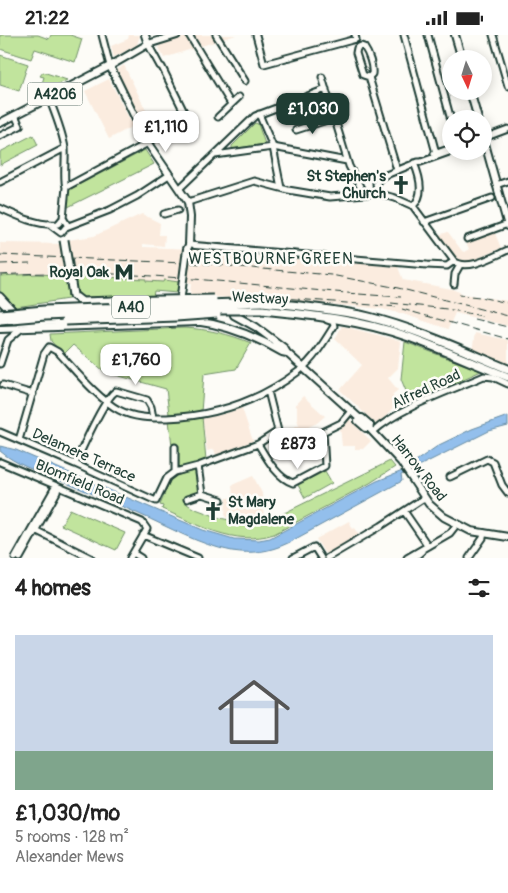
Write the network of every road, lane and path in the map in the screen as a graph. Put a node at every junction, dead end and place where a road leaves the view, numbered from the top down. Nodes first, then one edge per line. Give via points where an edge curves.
1 (102, 35) edge
2 (145, 35) edge
3 (177, 35) edge
4 (189, 35) edge
5 (216, 35) edge
6 (256, 35) edge
7 (404, 35) edge
8 (428, 35) edge
9 (455, 35) edge
10 (493, 35) edge
11 (355, 37) edge
12 (148, 44) junction
13 (459, 50) edge
14 (110, 66) junction
15 (322, 77) dead end
16 (369, 77) junction
17 (245, 81) dead end
18 (508, 86) edge
19 (326, 89) junction
20 (239, 97) dead end
21 (49, 98) junction
22 (230, 103) junction
23 (448, 110) edge
24 (259, 114) junction
25 (15, 115) junction
26 (218, 117) dead end
27 (324, 121) tunnel mouth
28 (0, 123) edge
29 (508, 129) edge
30 (296, 130) dead end
31 (0, 136) edge
32 (492, 136) edge
33 (147, 143) junction
34 (273, 147) junction
35 (65, 148) junction
36 (442, 152) edge
37 (436, 153) junction
38 (442, 154) edge
39 (214, 155) junction
40 (489, 160) edge
41 (347, 161) junction
42 (416, 163) junction
43 (397, 170) junction
44 (170, 175) junction
45 (66, 176) junction
46 (508, 181) edge
47 (0, 182) edge
48 (72, 184) junction
49 (496, 185) junction
50 (66, 187) junction
51 (180, 188) junction
52 (281, 188) junction
53 (377, 193) junction
54 (364, 194) junction
55 (492, 197) dead end
56 (508, 198) edge
57 (501, 201) junction
58 (185, 207) junction
59 (413, 207) junction
60 (0, 208) edge
61 (164, 214) dead end
62 (63, 219) junction
63 (424, 222) junction
64 (49, 224) junction
65 (68, 225) junction
66 (508, 225) edge
67 (62, 236) junction
68 (467, 239) dead end
69 (189, 245) junction
70 (508, 250) edge
71 (454, 261) junction
72 (460, 265) junction
73 (454, 284) dead end
74 (183, 295) dead end
75 (0, 296) edge
76 (2, 302) edge
77 (263, 306) junction
78 (11, 310) dead end
79 (0, 314) edge
80 (302, 318) dead end
81 (0, 319) edge
82 (187, 319) dead end
83 (198, 322) junction
84 (21, 325) junction
85 (225, 326) junction
86 (0, 329) edge
87 (8, 339) junction
88 (287, 353) junction
89 (0, 364) edge
90 (303, 366) junction
91 (508, 369) edge
92 (508, 377) edge
93 (508, 384) edge
94 (3, 385) dead end
95 (268, 391) junction
96 (33, 394) junction
97 (107, 402) junction
98 (351, 411) junction
99 (152, 418) junction
100 (371, 430) junction
101 (324, 431) junction
102 (0, 432) edge
103 (19, 439) junction
104 (300, 443) dead end
105 (258, 444) junction
106 (175, 447) dead end
107 (0, 463) edge
108 (75, 464) junction
109 (198, 466) junction
110 (175, 472) junction
111 (450, 477) dead end
112 (58, 487) junction
113 (508, 493) edge
114 (202, 494) junction
115 (424, 498) junction
116 (187, 499) dead end
117 (221, 500) dead end
118 (404, 511) junction
119 (457, 524) junction
120 (34, 529) junction
121 (484, 533) junction
122 (143, 535) junction
123 (508, 537) edge
124 (428, 546) junction
125 (132, 555) edge
126 (16, 558) edge
127 (20, 558) edge
128 (91, 558) edge
129 (141, 558) edge
130 (198, 558) edge
131 (294, 558) edge
132 (321, 558) edge
133 (327, 558) edge
134 (407, 558) edge
135 (414, 558) edge
136 (469, 558) edge

1 - 14 street
2 - 12 main road
3 - 12 main road, A4206
4 - 22 street
5 - 17 street
6 - 11 street via 264,64
7 - 37 street
8 - 23 street
9 - 13 main road
10 - 18 street
12 - 14 main road, A4206
12 - 33 street via 188,120
14 - 21 main road, A4206
14 - 33 main road
15 - 19 street
16 - 16 street via 372,69 366,50 361,46 356,53 363,75
16 - 43 street
19 - 24 street
19 - 41 street
20 - 22 street
21 - 25 main road, A4206
21 - 35 street
22 - 26 street
24 - 34 street
24 - 39 street
25 - 28 main road, A4206
25 - 31 street via 20,126
27 - 30 street
29 - 32 street
33 - 44 main road
33 - 48 street
34 - 39 street
34 - 41 street
34 - 52 street
35 - 45 street
35 - 47 street
36 - 37 street
37 - 42 street
38 - 42 street
39 - 51 street
40 - 49 main road
41 - 54 street
42 - 43 street
42 - 59 street via 420,187 418,201
43 - 53 street via 378,179
44 - 51 main road
44 - 65 street via 110,210
45 - 48 street
45 - 50 street
46 - 49 street
48 - 50 street
49 - 57 main road
50 - 62 street
51 - 58 main road
52 - 54 street via 330,197
52 - 58 street via 254,181
53 - 54 street
53 - 59 street
55 - 63 street
56 - 57 street
57 - 66 main road
58 - 61 street
58 - 69 main road
59 - 63 street
60 - 64 street
62 - 64 street via 58,224
62 - 65 street
63 - 71 street
64 - 67 street
65 - 67 street
66 - 68 street
67 - 77 highway, A40, bridge via 73,295 82,302 195,299
69 - 71 street via 440,266
69 - 74 main road, bridge
70 - 72 street via 471,265
71 - 72 street
72 - 73 street
75 - 76 street
76 - 78 street
77 - 79 highway, Westway / A40, bridge
77 - 81 highway, Westway / A40, bridge
77 - 84 highway, A40, bridge via 176,317
77 - 91 highway, Westway / A40 via 316,308 368,317 416,332
77 - 92 highway, Westway / A40 via 386,330
80 - 90 street via 334,324 321,347
82 - 83 main road, Harrow Road
83 - 84 main road, Harrow Road
83 - 85 main road, Harrow Road
84 - 86 main road, Harrow Road
84 - 87 street
85 - 88 main road, Harrow Road
85 - 88 main road, Harrow Road via 233,315 256,327
86 - 87 street
87 - 89 street
88 - 90 main road, Harrow Road
90 - 95 street
90 - 98 main road, Harrow Road
93 - 100 street, Alfred Road via 484,376 410,408
94 - 96 street
95 - 99 street via 208,413
95 - 105 street via 279,429
96 - 97 street via 44,354 50,347
96 - 103 street
97 - 99 street via 124,412
97 - 99 street via 116,391 145,398 151,407
97 - 108 street
98 - 100 main road, Harrow Road via 368,423
98 - 101 street via 341,423
100 - 115 main road, Harrow Road via 403,465
101 - 104 street
101 - 105 street via 325,466 293,483 272,465
102 - 103 street, Delamere Terrace
103 - 108 street, Delamere Terrace
105 - 109 street
106 - 110 street
107 - 112 street, Blomfield Road
108 - 110 street, Delamere Terrace via 157,501 167,478
109 - 110 street
109 - 114 street
111 - 113 street via 487,459 492,462
112 - 120 street
112 - 122 street, Blomfield Road via 137,519 147,529
114 - 116 street
114 - 117 street
115 - 118 street
115 - 119 main road, Harrow Road via 437,512
118 - 124 street
118 - 133 street
119 - 121 main road, Harrow Road
119 - 124 street via 450,533
120 - 126 street
120 - 127 street
120 - 128 street
121 - 123 main road, Harrow Road
121 - 136 street
122 - 125 street
122 - 130 street
124 - 134 street
124 - 135 street
125 - 129 street
131 - 132 street via 314,547

